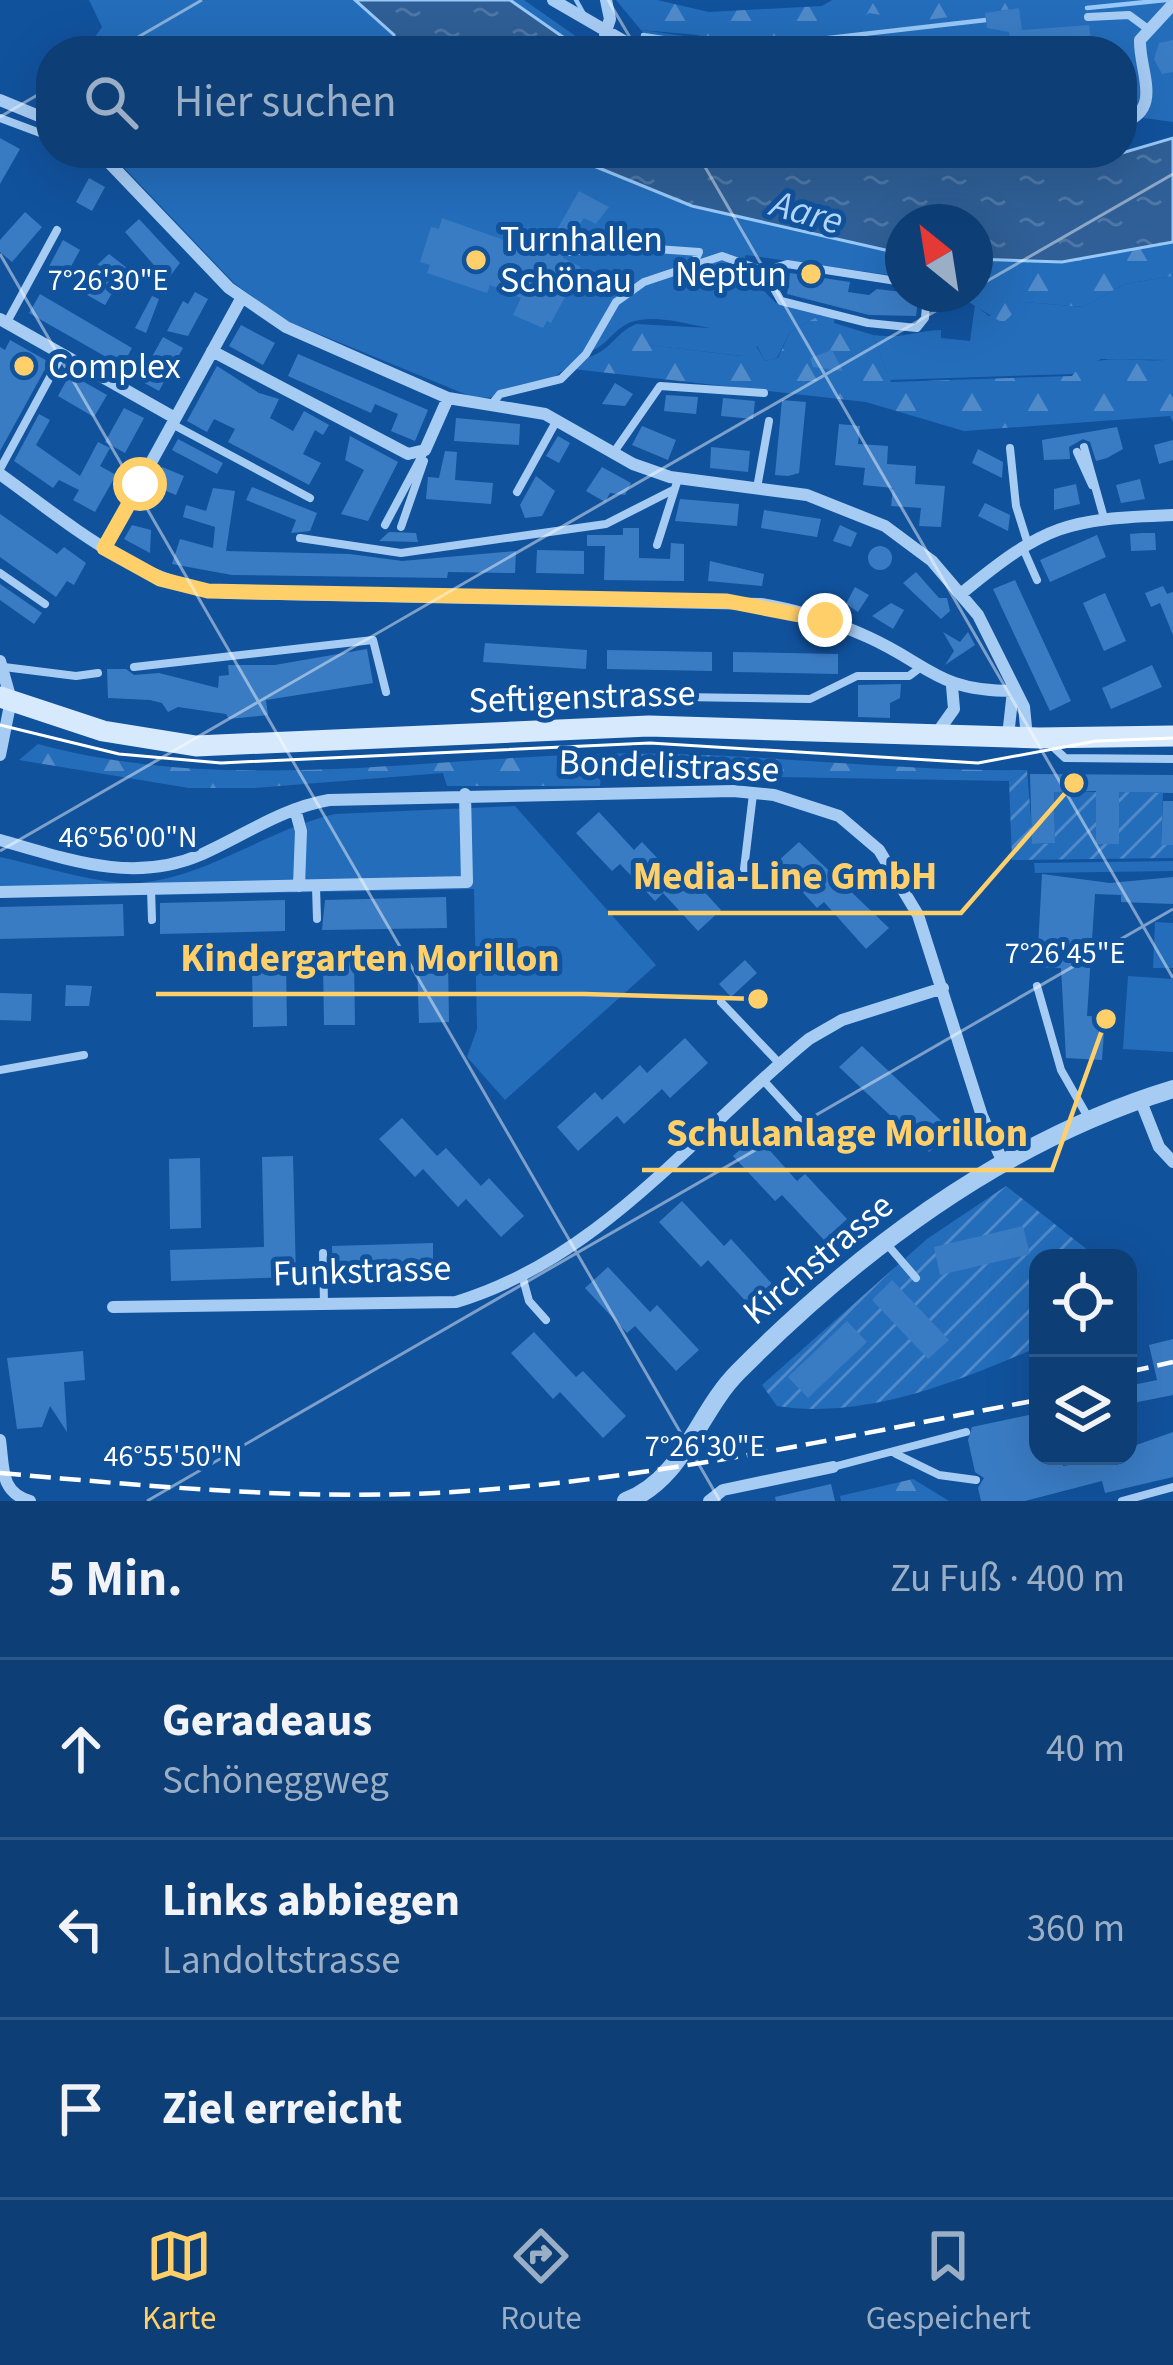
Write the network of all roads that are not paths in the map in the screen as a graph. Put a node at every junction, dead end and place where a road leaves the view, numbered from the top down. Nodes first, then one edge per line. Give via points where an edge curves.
1 (553, 0) edge
2 (606, 0) edge
3 (1171, 7) edge
4 (1088, 17) dead end
5 (1148, 29) junction
6 (605, 34) junction
7 (609, 36) edge
8 (0, 100) edge
9 (36, 115) edge
10 (1137, 116) edge
11 (0, 118) edge
12 (36, 131) edge
13 (114, 168) edge
14 (57, 230) dead end
15 (570, 252) dead end
16 (692, 265) junction
17 (764, 272) junction
18 (885, 278) edge
19 (241, 299) junction
20 (926, 312) edge
21 (5, 324) edge
22 (212, 351) junction
23 (63, 355) junction
24 (764, 393) dead end
25 (448, 398) junction
26 (491, 405) junction
27 (557, 420) junction
28 (174, 421) junction
29 (769, 421) dead end
30 (1010, 448) dead end
31 (425, 450) junction
32 (1081, 450) dead end
33 (613, 453) junction
34 (0, 471) edge
35 (675, 485) junction
36 (758, 488) junction
37 (517, 493) dead end
38 (310, 498) dead end
39 (1173, 515) edge
40 (1104, 518) junction
41 (385, 525) dead end
42 (401, 527) dead end
43 (300, 538) dead end
44 (1024, 543) junction
45 (657, 545) dead end
46 (104, 548) junction
47 (0, 573) edge
48 (1037, 580) dead end
49 (962, 593) junction
50 (45, 604) dead end
51 (2, 664) edge
52 (922, 666) junction
53 (134, 667) dead end
54 (98, 673) dead end
55 (952, 686) junction
56 (1012, 691) junction
57 (386, 692) dead end
58 (481, 694) dead end
59 (5, 699) edge
60 (937, 733) junction
61 (1173, 736) edge
62 (1026, 737) junction
63 (0, 754) edge
64 (1173, 759) edge
65 (753, 792) junction
66 (465, 794) junction
67 (295, 809) junction
68 (0, 840) edge
69 (750, 876) dead end
70 (316, 885) junction
71 (299, 886) junction
72 (151, 889) junction
73 (0, 892) edge
74 (317, 919) dead end
75 (152, 920) dead end
76 (1037, 986) dead end
77 (943, 988) junction
78 (721, 1002) dead end
79 (83, 1055) dead end
80 (780, 1064) junction
81 (0, 1070) edge
82 (763, 1080) junction
83 (1173, 1089) edge
84 (1140, 1099) junction
85 (1090, 1120) junction
86 (807, 1128) dead end
87 (1002, 1160) junction
88 (1173, 1162) edge
89 (885, 1242) junction
90 (322, 1253) dead end
91 (522, 1275) junction
92 (916, 1278) dead end
93 (324, 1304) junction
94 (112, 1307) dead end
95 (546, 1320) dead end
96 (966, 1432) dead end
97 (0, 1440) edge
98 (895, 1454) junction
99 (833, 1467) joint
100 (976, 1480) dead end
101 (1173, 1487) edge
102 (652, 1496) edge
103 (30, 1501) edge
104 (626, 1501) edge
105 (709, 1501) edge
106 (1122, 1501) edge

1 - 6 street
2 - 6 street
3 - 5 street
4 - 5 lane via 1124,14
5 - 10 street via 1139,47 1148,100
6 - 7 street
8 - 9 street
11 - 12 lane
13 - 19 street
14 - 21 lane
15 - 16 lane via 699,252
16 - 17 lane via 722,256
16 - 26 lane via 625,294 561,379 500,394
17 - 18 lane via 787,264
17 - 20 lane via 781,301 868,323 916,328
19 - 22 street
19 - 25 street
21 - 23 street
22 - 28 street
22 - 31 street via 406,453
23 - 28 street
23 - 34 lane
24 - 33 lane via 660,386
25 - 26 street
25 - 31 street
26 - 27 street
27 - 33 street
27 - 37 lane
28 - 38 lane
28 - 46 street
29 - 36 lane
30 - 44 lane
31 - 41 lane
31 - 42 lane
32 - 40 lane
33 - 35 street
34 - 46 street
35 - 36 street
35 - 43 lane via 606,524 401,553
35 - 45 lane
36 - 49 street via 819,498 867,517
39 - 40 street
40 - 44 street via 1064,524
44 - 48 lane
44 - 49 street
46 - 52 street via 160,579 208,591 761,604 825,620
47 - 50 lane
49 - 56 street
51 - 54 lane
51 - 59 street
52 - 55 street
52 - 58 lane via 909,676 857,676 810,699
53 - 57 lane via 373,640
55 - 56 street
55 - 60 street via 954,709
56 - 62 street via 1026,713
59 - 60 main road, Seftigenstrasse via 119,735 196,746 628,726
59 - 63 street
60 - 62 main road, Seftigenstrasse
61 - 62 main road, Seftigenstrasse
62 - 64 lane via 1064,758
65 - 66 street, Bondelistrasse
65 - 69 lane via 744,869
65 - 77 street, Bondelistrasse via 822,808 866,836 910,898
66 - 67 street, Bondelistrasse
66 - 70 street via 467,882
67 - 68 street, Bondelistrasse via 200,855 147,870
67 - 71 street
70 - 71 street
70 - 74 lane
71 - 72 street
72 - 73 street
72 - 75 lane
76 - 85 lane via 1061,1070
77 - 80 street, Funkstrasse via 842,1020
77 - 87 street, Bondelistrasse
78 - 80 lane
79 - 81 lane
80 - 82 street, Funkstrasse
82 - 86 lane
82 - 91 street, Funkstrasse via 583,1242
83 - 84 street, Kirchstrasse
84 - 85 street, Kirchstrasse
84 - 88 street
85 - 87 street, Kirchstrasse
87 - 89 street, Kirchstrasse
89 - 92 lane
89 - 102 street, Kirchstrasse via 734,1376
90 - 93 lane
91 - 93 street, Funkstrasse via 456,1302
91 - 95 lane via 529,1301
93 - 94 street, Funkstrasse
96 - 98 lane
97 - 103 street via 2,1481
98 - 99 lane
98 - 100 lane via 939,1475
99 - 105 street via 723,1490
101 - 106 lane
102 - 104 street, Kirchstrasse

